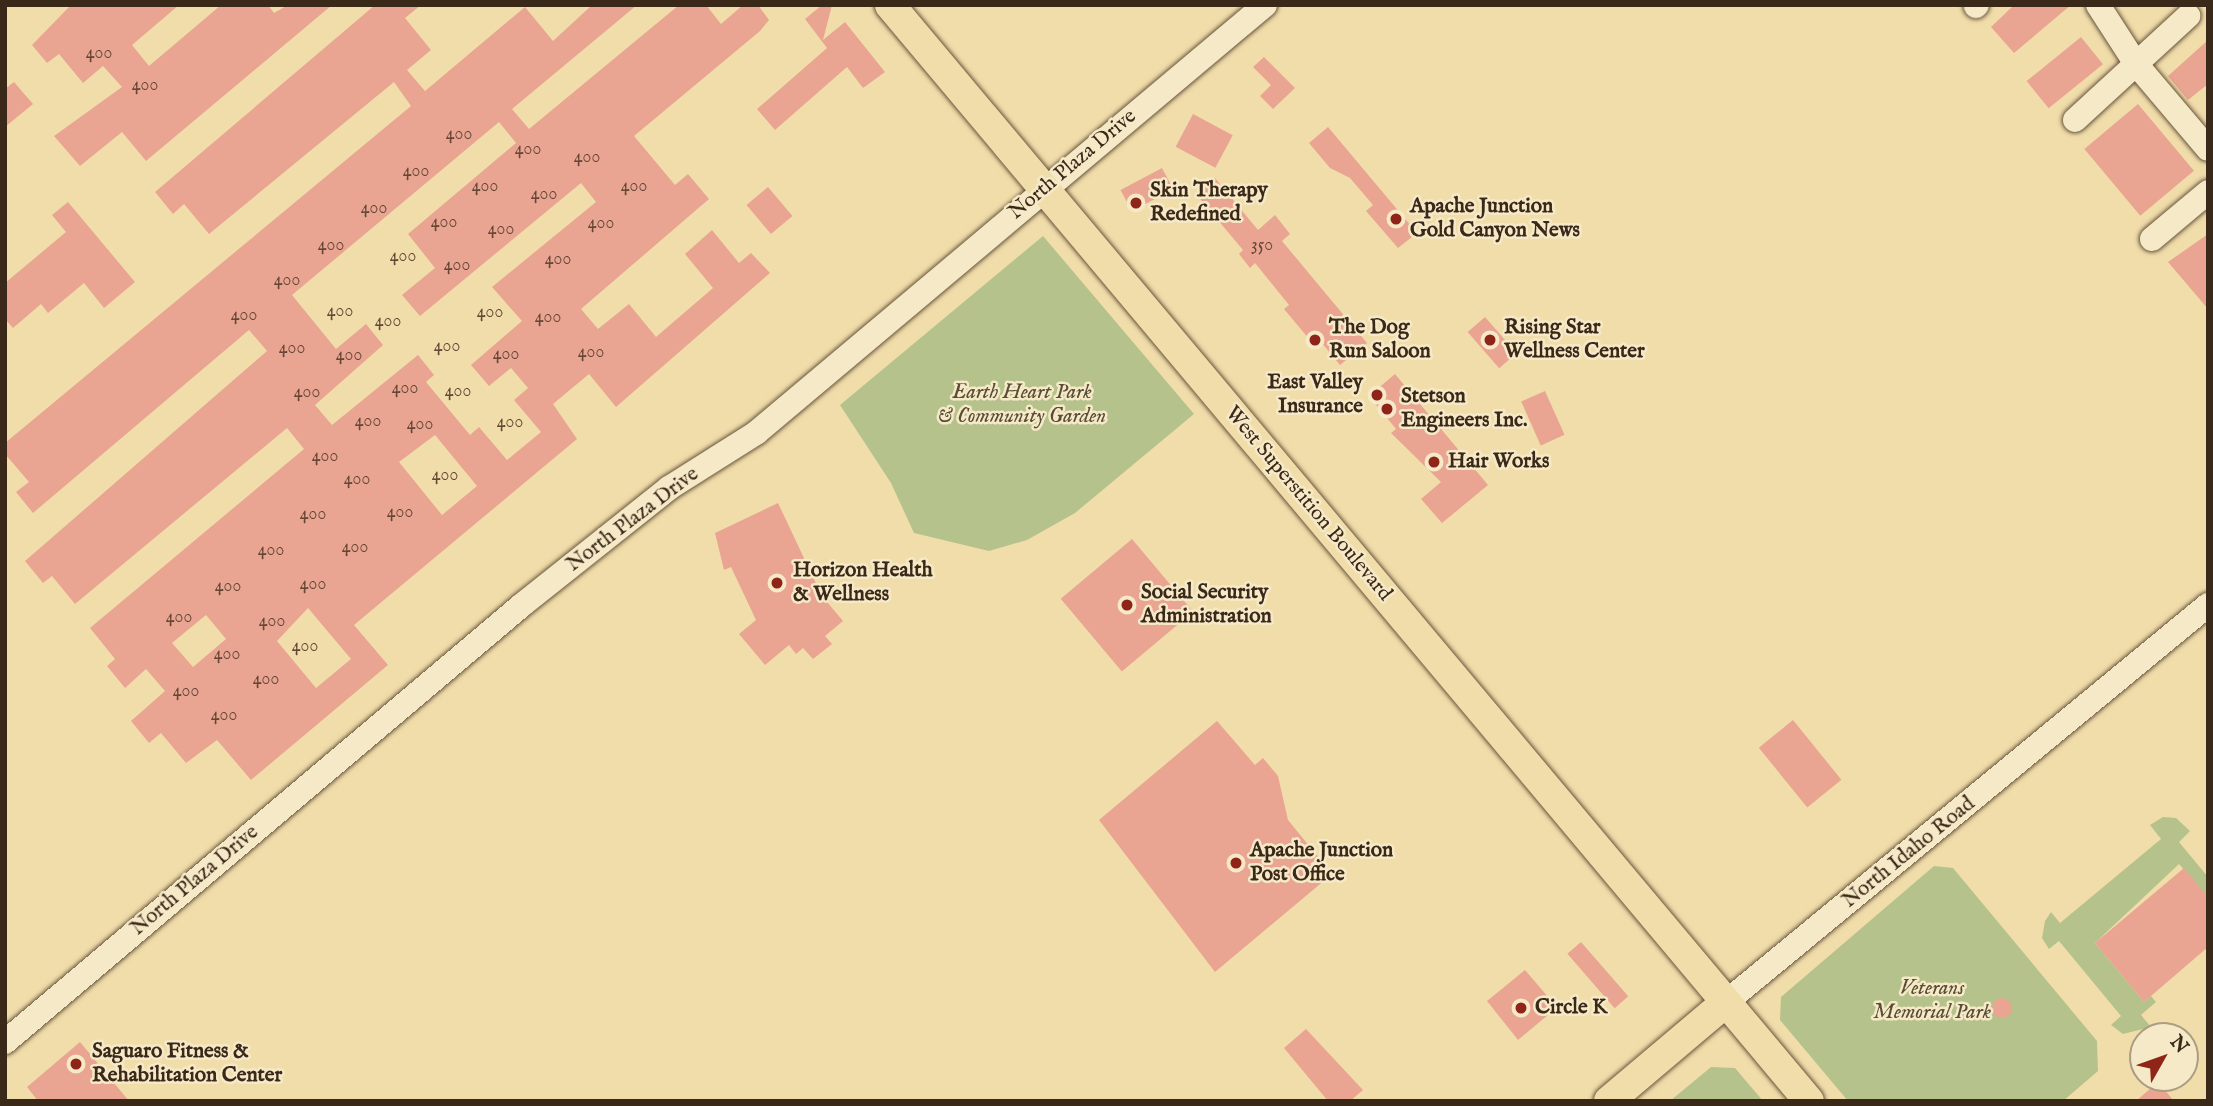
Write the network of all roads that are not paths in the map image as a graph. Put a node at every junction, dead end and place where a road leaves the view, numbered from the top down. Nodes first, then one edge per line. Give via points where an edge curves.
1 (890, 5) edge
2 (1265, 5) edge
3 (2098, 5) edge
4 (2188, 16) dead end
5 (2136, 64) junction
6 (2075, 120) dead end
7 (2208, 149) edge
8 (1044, 190) junction
9 (2208, 192) edge
10 (2152, 239) dead end
11 (2208, 605) edge
12 (1725, 1003) junction
13 (5, 1042) edge
14 (1609, 1101) edge
15 (1809, 1101) edge

1 - 8 main road, West Superstition Boulevard
2 - 8 street, North Plaza Drive
3 - 5 street
4 - 5 street
5 - 6 street
5 - 7 street
8 - 12 main road, West Superstition Boulevard
8 - 13 street, North Plaza Drive via 756,433 668,488 522,605
9 - 10 street
11 - 12 street, North Idaho Road
12 - 14 main road, North Idaho Road
12 - 15 main road, West Superstition Boulevard

